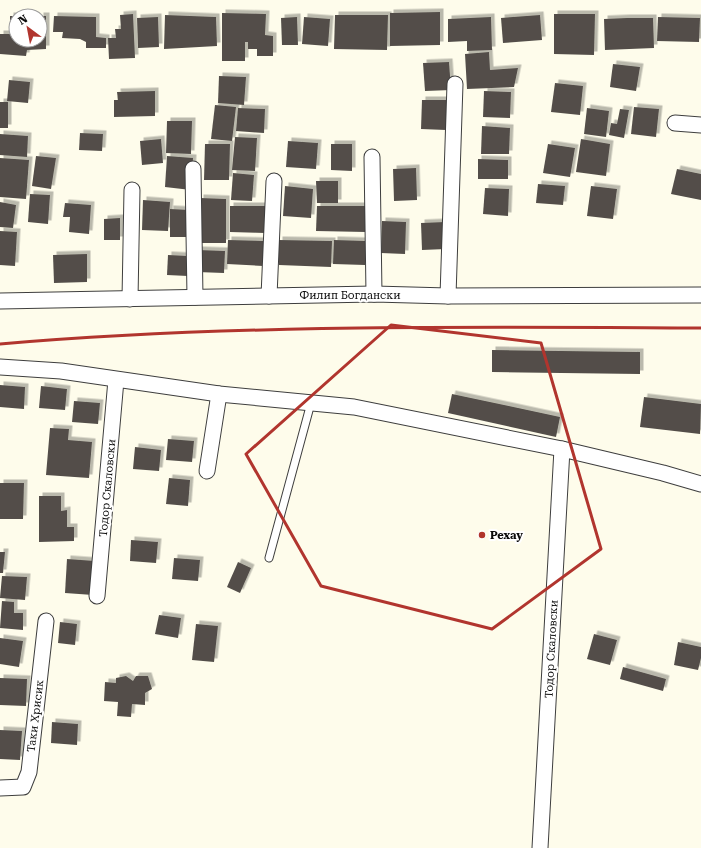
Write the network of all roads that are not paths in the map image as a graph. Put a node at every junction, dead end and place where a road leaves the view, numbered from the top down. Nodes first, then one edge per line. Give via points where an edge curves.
1 (455, 84) dead end
2 (675, 123) dead end
3 (701, 125) edge
4 (372, 157) dead end
5 (193, 169) dead end
6 (274, 181) dead end
7 (132, 190) dead end
8 (374, 294) junction
9 (701, 295) edge
10 (269, 296) junction
11 (448, 296) junction
12 (195, 297) junction
13 (130, 298) junction
14 (0, 301) edge
15 (0, 367) edge
16 (116, 380) junction
17 (219, 394) junction
18 (311, 404) junction
19 (562, 449) junction
20 (207, 470) dead end
21 (701, 484) edge
22 (269, 558) dead end
23 (97, 596) dead end
24 (46, 621) dead end
25 (0, 788) edge
26 (540, 848) edge

1 - 11 street
2 - 3 street
4 - 8 street
5 - 12 street
6 - 10 street
7 - 13 street
8 - 10 street, Филип Богдански
8 - 11 street, Филип Богдански
9 - 11 street, Филип Богдански
10 - 12 street, Филип Богдански
12 - 13 street, Филип Богдански
13 - 14 street, Филип Богдански
15 - 16 street via 62,370
16 - 17 street
16 - 23 street, Тодор Скаловски
17 - 18 street
17 - 20 street
18 - 19 street via 354,408
18 - 22 lane
19 - 21 street
19 - 26 street, Тодор Скаловски
24 - 25 street, Таки Хрисик via 29,772 23,787

